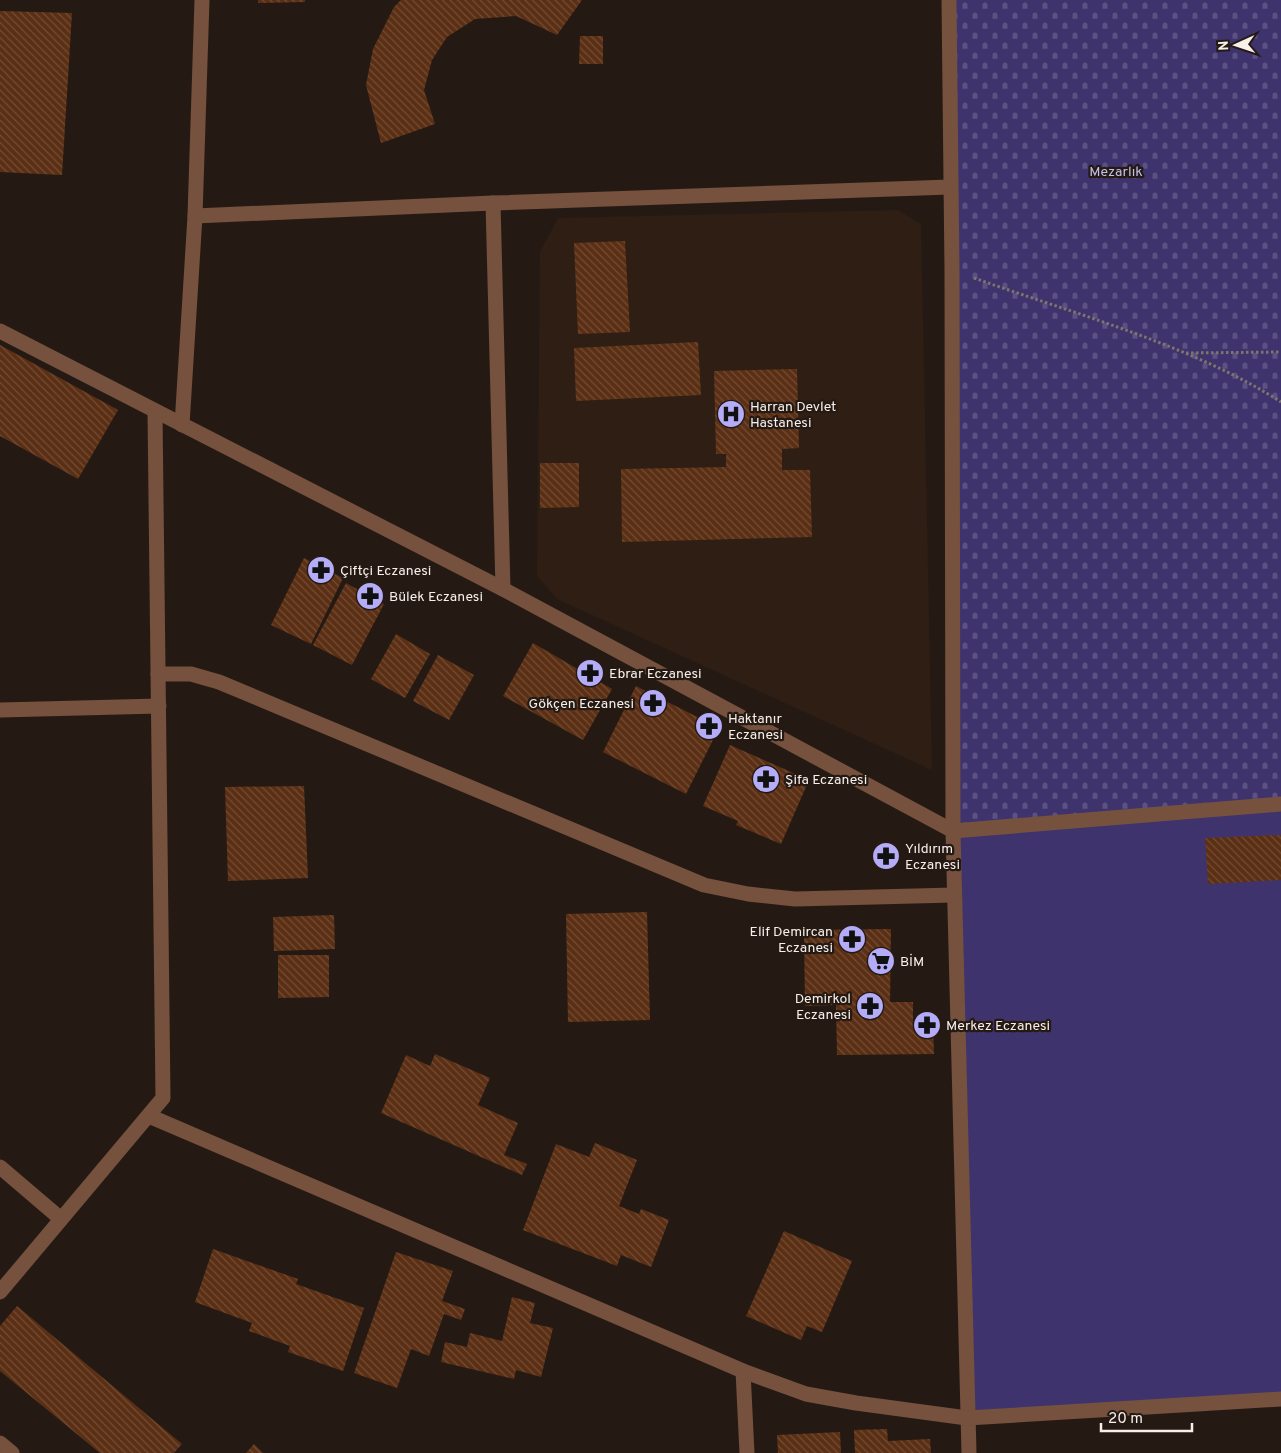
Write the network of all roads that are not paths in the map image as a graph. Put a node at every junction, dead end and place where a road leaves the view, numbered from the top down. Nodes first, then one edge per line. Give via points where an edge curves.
1 (202, 0) edge
2 (949, 0) edge
3 (950, 187) junction
4 (493, 202) junction
5 (195, 216) junction
6 (0, 331) edge
7 (155, 412) junction
8 (182, 425) junction
9 (503, 589) junction
10 (158, 674) junction
11 (159, 706) junction
12 (0, 710) edge
13 (1281, 804) edge
14 (953, 830) junction
15 (954, 895) junction
16 (149, 1116) junction
17 (0, 1167) edge
18 (61, 1219) junction
19 (0, 1292) edge
20 (743, 1372) junction
21 (1281, 1399) edge
22 (968, 1418) junction
23 (0, 1443) edge
24 (12, 1453) edge
25 (747, 1453) edge
26 (969, 1453) edge

1 - 5 street
2 - 3 street
3 - 4 street
3 - 14 street
4 - 5 street
4 - 9 street
5 - 8 street
6 - 7 street
7 - 8 street
7 - 10 street
8 - 9 street
9 - 14 street
10 - 11 street
10 - 15 street via 191,674 220,682 704,885 748,894 795,898
11 - 12 street
11 - 16 street via 164,1098
13 - 14 street
14 - 15 street
15 - 22 street
16 - 18 street
16 - 20 street
17 - 18 street
18 - 19 street
20 - 22 street via 806,1394
20 - 25 street
21 - 22 street
22 - 26 street
23 - 24 street

